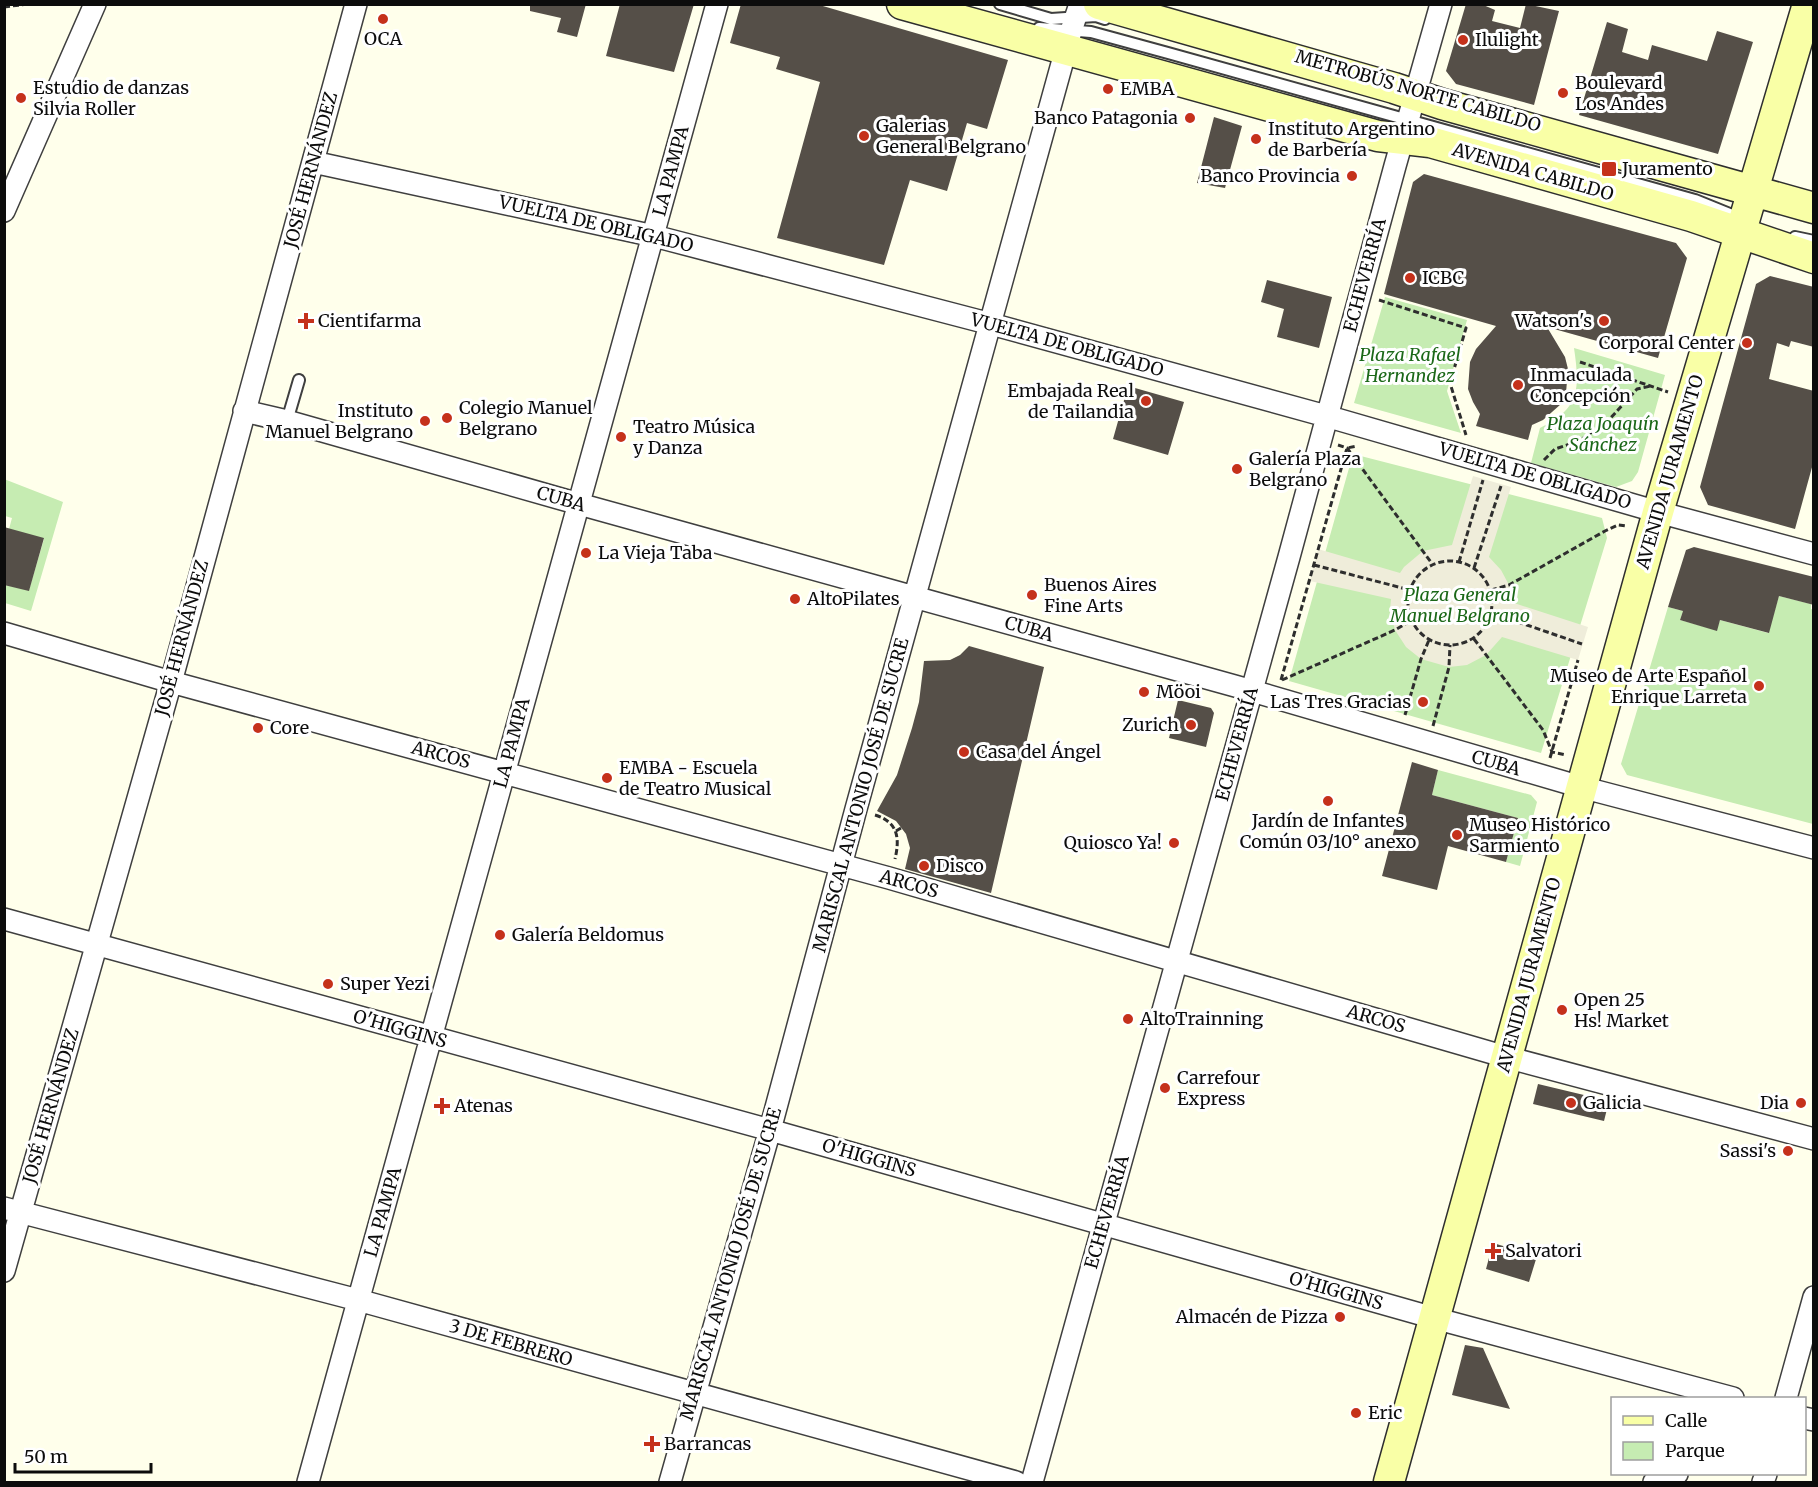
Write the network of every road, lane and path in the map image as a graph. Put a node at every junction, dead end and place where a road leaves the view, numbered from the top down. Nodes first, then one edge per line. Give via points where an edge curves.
1 (28, 4) edge
2 (95, 4) edge
3 (356, 4) edge
4 (717, 4) edge
5 (902, 4) edge
6 (1000, 4) edge
7 (1441, 4) edge
8 (1808, 4) edge
9 (4, 7) edge
10 (1085, 22) edge
11 (1028, 25) dead end
12 (1415, 116) junction
13 (1448, 118) dead end
14 (313, 162) junction
15 (1607, 164) dead end
16 (1708, 193) dead end
17 (5, 208) edge
18 (1814, 208) edge
19 (1749, 211) junction
20 (1782, 234) dead end
21 (654, 236) junction
22 (1814, 241) edge
23 (1814, 258) edge
24 (1360, 294) junction
25 (991, 324) junction
26 (1580, 362) dead end
27 (299, 380) dead end
28 (1651, 386) junction
29 (1690, 399) junction
30 (244, 411) junction
31 (1326, 416) junction
32 (287, 421) junction
33 (1467, 438) dead end
34 (1320, 439) junction
35 (1359, 445) dead end
36 (1347, 448) junction
37 (1543, 460) dead end
38 (1483, 479) dead end
39 (1502, 484) dead end
40 (579, 504) junction
41 (1658, 512) junction
42 (1626, 526) dead end
43 (1814, 554) edge
44 (1459, 562) junction
45 (1433, 565) junction
46 (1314, 566) junction
47 (1474, 568) junction
48 (1491, 590) junction
49 (1410, 591) junction
50 (916, 597) junction
51 (1492, 613) junction
52 (1412, 620) junction
53 (4, 633) edge
54 (1474, 638) junction
55 (1429, 640) junction
56 (1582, 644) dead end
57 (1450, 645) junction
58 (1578, 660) dead end
59 (1274, 673) dead end
60 (1281, 680) junction
61 (171, 682) junction
62 (1288, 684) dead end
63 (1251, 691) junction
64 (1404, 720) dead end
65 (1432, 729) dead end
66 (1552, 752) junction
67 (1545, 755) dead end
68 (505, 772) junction
69 (1584, 774) junction
70 (856, 809) junction
71 (901, 828) dead end
72 (896, 831) junction
73 (1814, 848) edge
74 (840, 865) junction
75 (889, 878) junction
76 (4, 919) edge
77 (97, 944) junction
78 (1178, 961) junction
79 (432, 1038) junction
80 (1506, 1057) junction
81 (770, 1130) junction
82 (1814, 1139) edge
83 (13, 1211) edge
84 (1103, 1225) junction
85 (4, 1271) edge
86 (1814, 1297) edge
87 (358, 1300) junction
88 (1434, 1318) junction
89 (694, 1394) junction
90 (1729, 1397) edge
91 (1786, 1397) edge
92 (1672, 1475) edge
93 (308, 1482) edge
94 (670, 1482) edge
95 (1016, 1482) edge
96 (1032, 1482) edge
97 (1389, 1482) edge
98 (1654, 1482) edge

1 - 9 path
2 - 17 street
3 - 14 street, JOSÉ HERNÁNDEZ
4 - 21 street, LA PAMPA
5 - 10 main road, AVENIDA CABILDO
6 - 10 lane via 1051,19
7 - 12 street, ECHEVERRÍA
8 - 19 main road
10 - 11 lane via 1047,30
10 - 12 main road, AVENIDA CABILDO
10 - 12 main road, AVENIDA CABILDO via 1378,136
10 - 25 street, MARISCAL ANTONIO JOSÉ DE SUCRE
12 - 13 lane, METROBÚS NORTE CABILDO
12 - 19 main road, AVENIDA CABILDO
12 - 19 main road, AVENIDA CABILDO via 1691,216
12 - 24 street, ECHEVERRÍA
14 - 21 street, VUELTA DE OBLIGADO
14 - 30 street, JOSÉ HERNÁNDEZ
15 - 16 lane
18 - 19 main road, AVENIDA CABILDO
19 - 23 main road, AVENIDA CABILDO
19 - 29 main road, AVENIDA JURAMENTO
20 - 22 lane
21 - 25 street, VUELTA DE OBLIGADO
21 - 40 street, LA PAMPA
24 - 31 street, ECHEVERRÍA
24 - 33 path via 1466,328 1450,383
25 - 31 street, VUELTA DE OBLIGADO
25 - 50 street, MARISCAL ANTONIO JOSÉ DE SUCRE
26 - 28 path
27 - 32 lane
28 - 29 path
28 - 37 path via 1637,389 1606,422 1579,441 1555,449
29 - 41 main road, AVENIDA JURAMENTO
30 - 32 street, CUBA
30 - 61 street, JOSÉ HERNÁNDEZ
31 - 34 street, ECHEVERRÍA
31 - 41 street, VUELTA DE OBLIGADO
32 - 40 street, CUBA
34 - 36 path
34 - 63 street, ECHEVERRÍA
35 - 36 path
36 - 45 path
36 - 46 path
38 - 44 path
39 - 47 path
40 - 50 street, CUBA
40 - 68 street, LA PAMPA
41 - 43 street, VUELTA DE OBLIGADO
41 - 69 main road, AVENIDA JURAMENTO
42 - 48 path via 1605,531 1509,585
44 - 45 path
44 - 47 path
45 - 49 path via 1423,571
46 - 49 path
46 - 60 path
47 - 48 path
48 - 51 path
49 - 52 path via 1408,606
50 - 63 street, CUBA
50 - 70 street, MARISCAL ANTONIO JOSÉ DE SUCRE
51 - 54 path
51 - 56 path
52 - 55 path
52 - 60 path
53 - 61 street, ARCOS
54 - 57 path
54 - 66 path via 1543,730
55 - 57 path
55 - 64 path
57 - 65 path via 1449,667
58 - 66 path
59 - 60 path
60 - 62 path
61 - 68 street, ARCOS
61 - 77 street, JOSÉ HERNÁNDEZ
63 - 69 street, CUBA
63 - 78 street, ECHEVERRÍA
66 - 67 path
66 - 69 path
68 - 74 street, ARCOS
68 - 79 street, LA PAMPA
69 - 73 street, CUBA
69 - 80 main road, AVENIDA JURAMENTO
70 - 72 path via 881,817
70 - 74 street, MARISCAL ANTONIO JOSÉ DE SUCRE
71 - 72 path
72 - 75 path via 898,843
74 - 75 street, ARCOS
74 - 81 street, MARISCAL ANTONIO JOSÉ DE SUCRE
75 - 78 street, ARCOS
76 - 77 street, O'HIGGINS
77 - 79 street, O'HIGGINS
77 - 83 street, JOSÉ HERNÁNDEZ
78 - 80 street, ARCOS
78 - 84 street, ECHEVERRÍA
79 - 81 street, O'HIGGINS
79 - 87 street, LA PAMPA
80 - 82 street, ARCOS
80 - 88 main road, AVENIDA JURAMENTO
81 - 84 street, O'HIGGINS
81 - 89 street, MARISCAL ANTONIO JOSÉ DE SUCRE
83 - 85 street, JOSÉ HERNÁNDEZ
83 - 87 street, 3 DE FEBRERO
84 - 88 street, O'HIGGINS
84 - 96 street, ECHEVERRÍA
86 - 91 street
87 - 89 street, 3 DE FEBRERO
87 - 93 street, LA PAMPA
88 - 90 street, O'HIGGINS
88 - 97 main road, AVENIDA JURAMENTO
89 - 94 street, MARISCAL ANTONIO JOSÉ DE SUCRE
89 - 95 street, 3 DE FEBRERO
92 - 98 street

